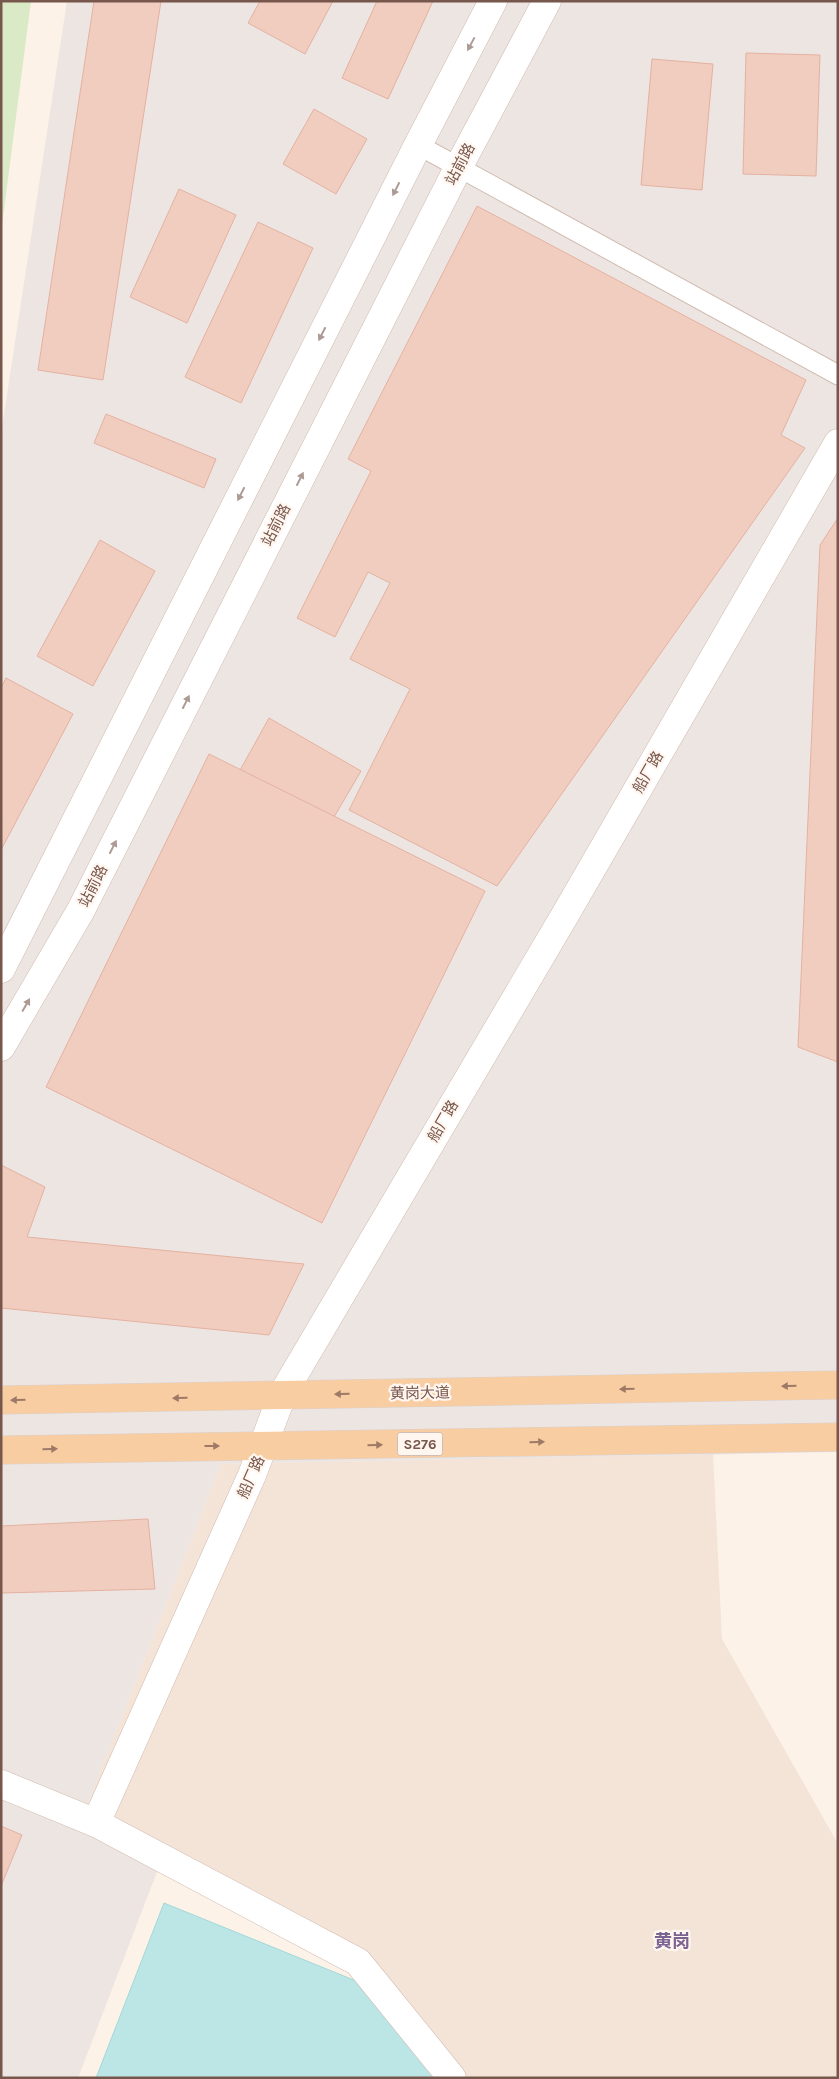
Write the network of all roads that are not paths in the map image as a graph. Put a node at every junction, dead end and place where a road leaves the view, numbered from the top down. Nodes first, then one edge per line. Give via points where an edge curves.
1 (493, 1) edge
2 (547, 1) edge
3 (418, 145) junction
4 (458, 168) junction
5 (838, 375) edge
6 (838, 443) edge
7 (1, 969) edge
8 (1, 1047) edge
9 (838, 1385) edge
10 (282, 1395) junction
11 (1, 1400) edge
12 (838, 1437) edge
13 (264, 1446) junction
14 (1, 1450) edge
15 (1, 1784) edge
16 (96, 1823) junction
17 (452, 2078) edge

1 -> 3 street
2 - 4 street, 站前路
3 - 4 lane
3 -> 7 street
4 - 5 lane
8 -> 4 street, 站前路 via 81,910
6 - 10 street, 船厂路
9 -> 10 main road, 黄岗大道
10 -> 11 main road, 黄岗大道
10 - 13 street, 船厂路
13 -> 12 main road, S276
14 -> 13 main road, S276
13 - 16 street, 船厂路
15 - 16 street
16 - 17 street via 358,1962

